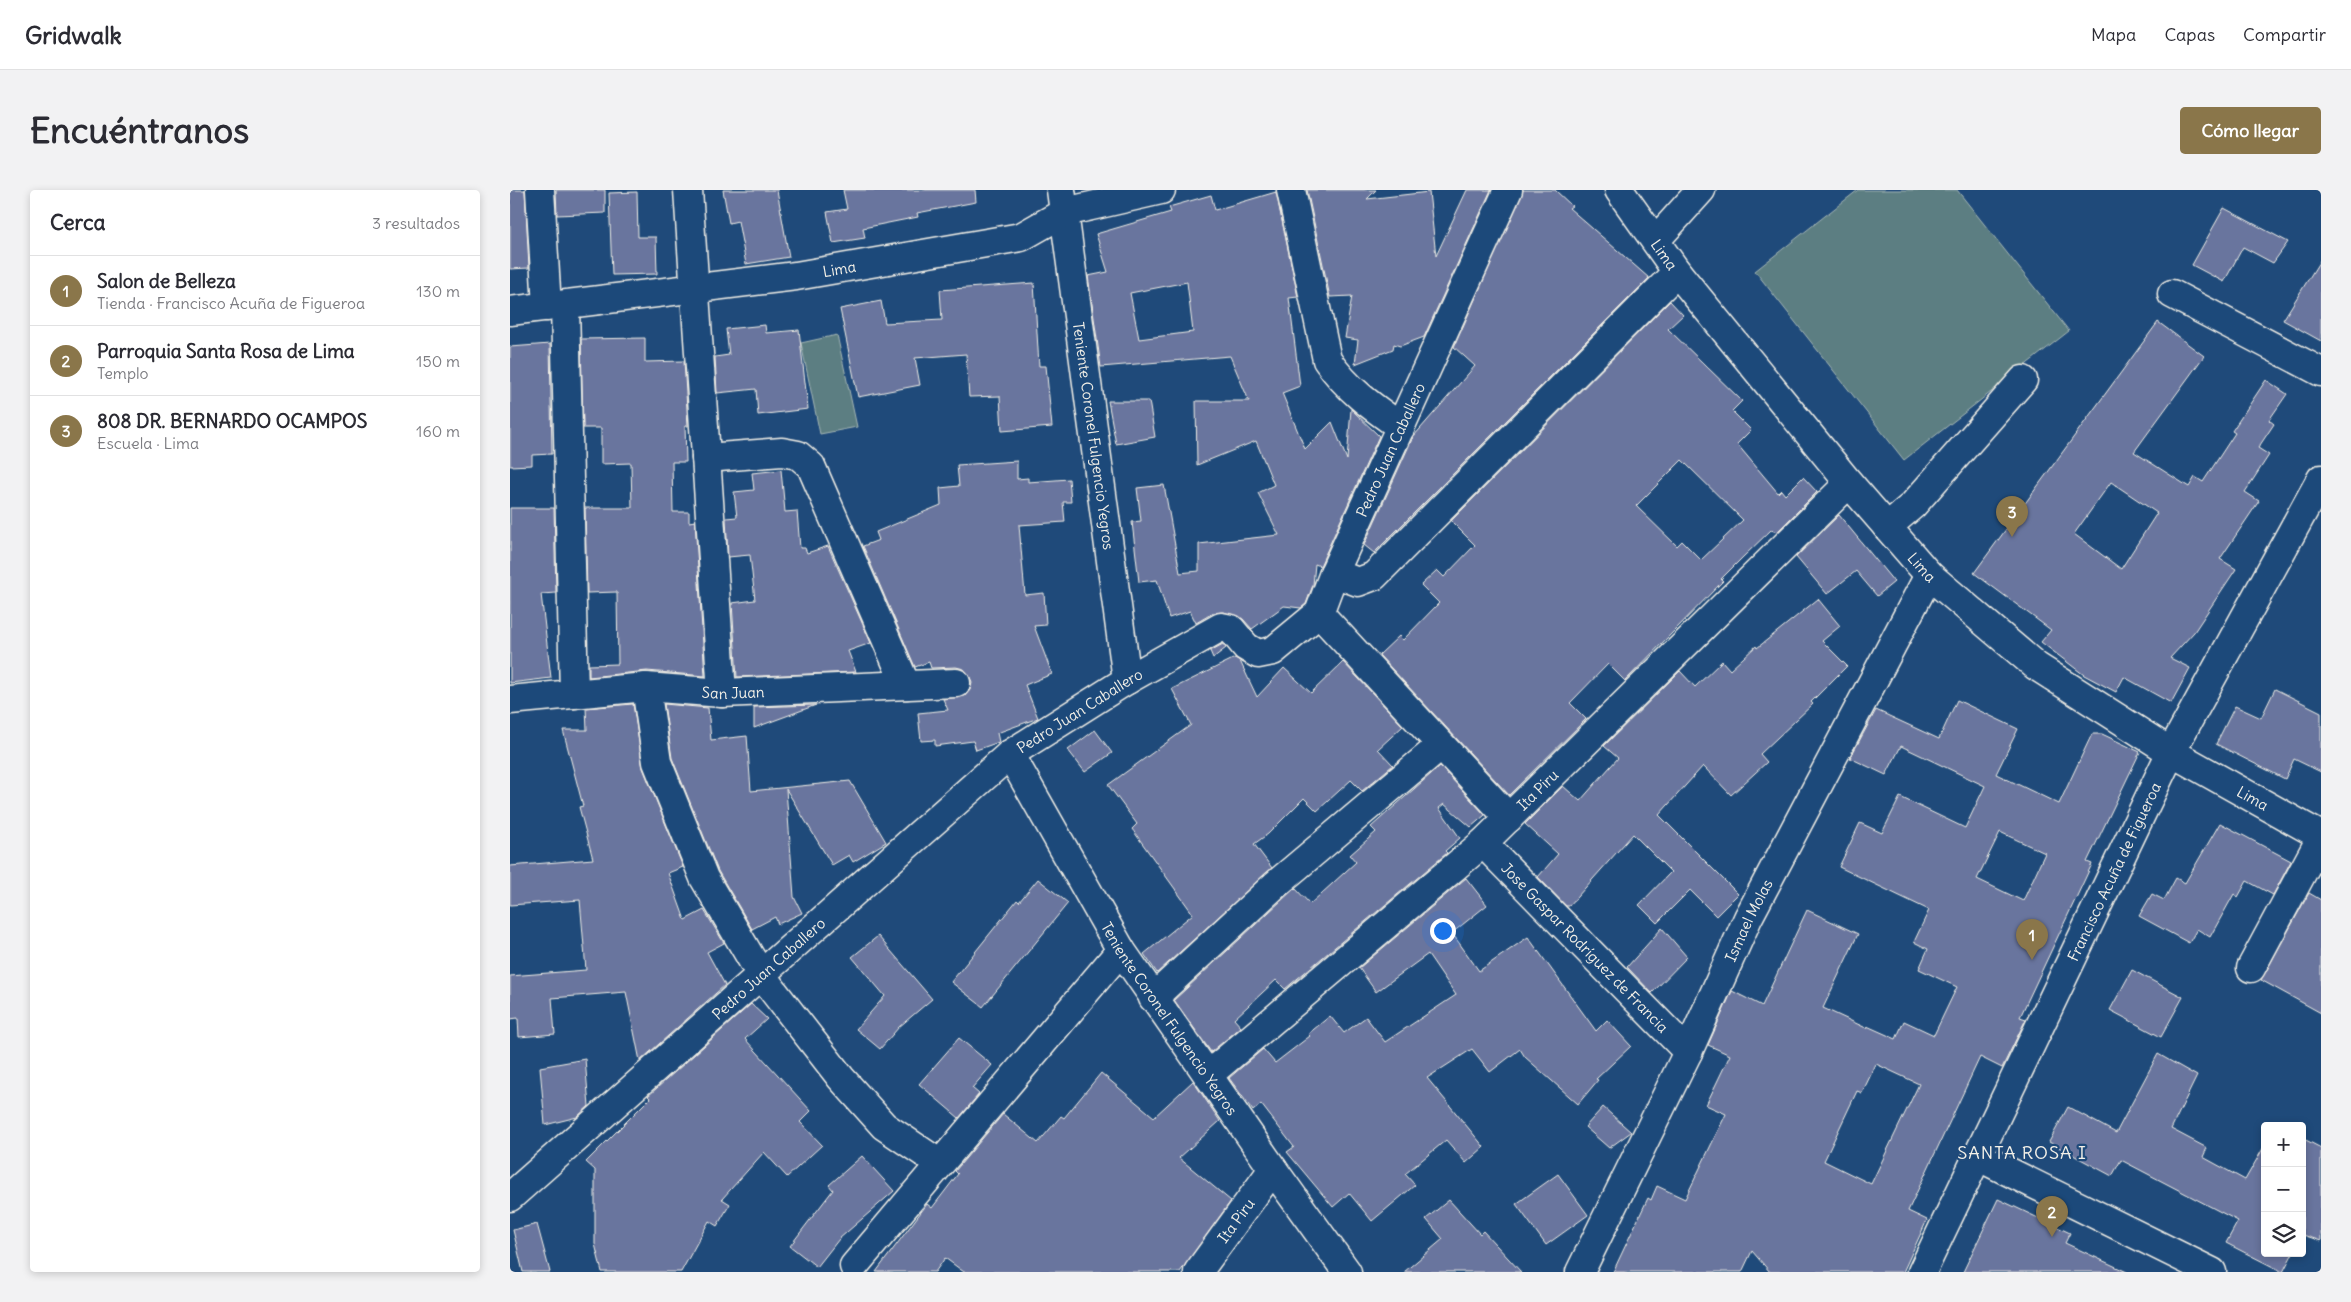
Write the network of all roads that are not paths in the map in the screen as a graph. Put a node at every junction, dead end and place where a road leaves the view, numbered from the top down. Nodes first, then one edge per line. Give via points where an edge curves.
1 (540, 190) edge
2 (688, 190) edge
3 (1162, 190) edge
4 (1291, 190) edge
5 (1508, 190) edge
6 (1619, 190) edge
7 (1701, 190) edge
8 (1063, 201) edge
9 (1656, 240) junction
10 (1677, 272) junction
11 (694, 290) junction
12 (2172, 294) dead end
13 (556, 306) junction
14 (510, 311) edge
15 (2321, 372) edge
16 (2023, 380) dead end
17 (1401, 427) junction
18 (706, 458) junction
19 (2321, 479) edge
20 (1849, 483) junction
21 (1887, 527) junction
22 (1334, 573) junction
23 (1929, 575) junction
24 (1319, 613) junction
25 (1127, 680) junction
26 (956, 682) dead end
27 (906, 684) junction
28 (646, 687) junction
29 (722, 693) junction
30 (574, 694) junction
31 (510, 700) edge
32 (1440, 746) junction
33 (2171, 752) junction
34 (1010, 754) junction
35 (1509, 818) junction
36 (2321, 837) edge
37 (1483, 842) junction
38 (1121, 950) junction
39 (2251, 968) dead end
40 (761, 976) junction
41 (1153, 998) junction
42 (1688, 1052) junction
43 (1208, 1075) junction
44 (1979, 1156) junction
45 (938, 1163) junction
46 (1272, 1169) junction
47 (510, 1197) edge
48 (854, 1266) dead end
49 (1198, 1272) edge
50 (1347, 1272) edge
51 (1580, 1272) edge
52 (1922, 1272) edge
53 (2212, 1272) edge

1 - 13 street
2 - 11 street
3 - 8 street, Lima
4 - 17 street via 1327,360 1339,378 1361,399
5 - 17 street, Pedro Juan Caballero
6 - 9 street, Lima
7 - 9 street
8 - 11 street, Lima via 1021,236 796,276
8 - 25 street, Teniente Coronel Fulgencio Yegros
9 - 10 street, Lima
10 - 20 street, Lima
10 - 22 street via 1374,576 1358,582
11 - 13 street, Lima
11 - 18 street
12 - 15 street
13 - 14 street, Lima
13 - 30 street
16 - 21 street via 1913,505
17 - 22 street, Pedro Juan Caballero
18 - 27 street via 782,452 798,455 811,466
18 - 29 street
19 - 33 street, Francisco Acuña de Figueroa
20 - 21 street, Lima
20 - 35 street, Ita Piru
21 - 23 street, Lima
22 - 24 street, Pedro Juan Caballero
23 - 33 street, Lima via 2036,666
23 - 42 street, Ismael Molas via 1748,918
24 - 25 street, Pedro Juan Caballero via 1273,651 1258,654 1246,647 1231,629 1221,627
24 - 32 street
25 - 34 street, Pedro Juan Caballero
26 - 27 street, San Juan
27 - 29 street, San Juan
28 - 29 street, San Juan
28 - 30 street, San Juan
28 - 40 street via 657,762 704,878
30 - 31 street, San Juan
32 - 35 street
32 - 41 street via 1275,885
33 - 36 street, Lima
33 - 44 street, Francisco Acuña de Figueroa
34 - 38 street, Teniente Coronel Fulgencio Yegros
34 - 40 street, Pedro Juan Caballero
35 - 37 street, Ita Piru
36 - 39 street
37 - 42 street, Jose Gaspar Rodríguez de Francia
37 - 43 street, Ita Piru
38 - 41 street, Teniente Coronel Fulgencio Yegros
38 - 45 street
40 - 45 street via 841,1078 884,1126
40 - 47 street, Pedro Juan Caballero
41 - 43 street, Teniente Coronel Fulgencio Yegros
42 - 51 street, Ismael Molas
43 - 46 street, Teniente Coronel Fulgencio Yegros
44 - 52 street, Francisco Acuña de Figueroa
44 - 53 street
45 - 48 street
46 - 49 street, Ita Piru
46 - 50 street, Teniente Coronel Fulgencio Yegros

